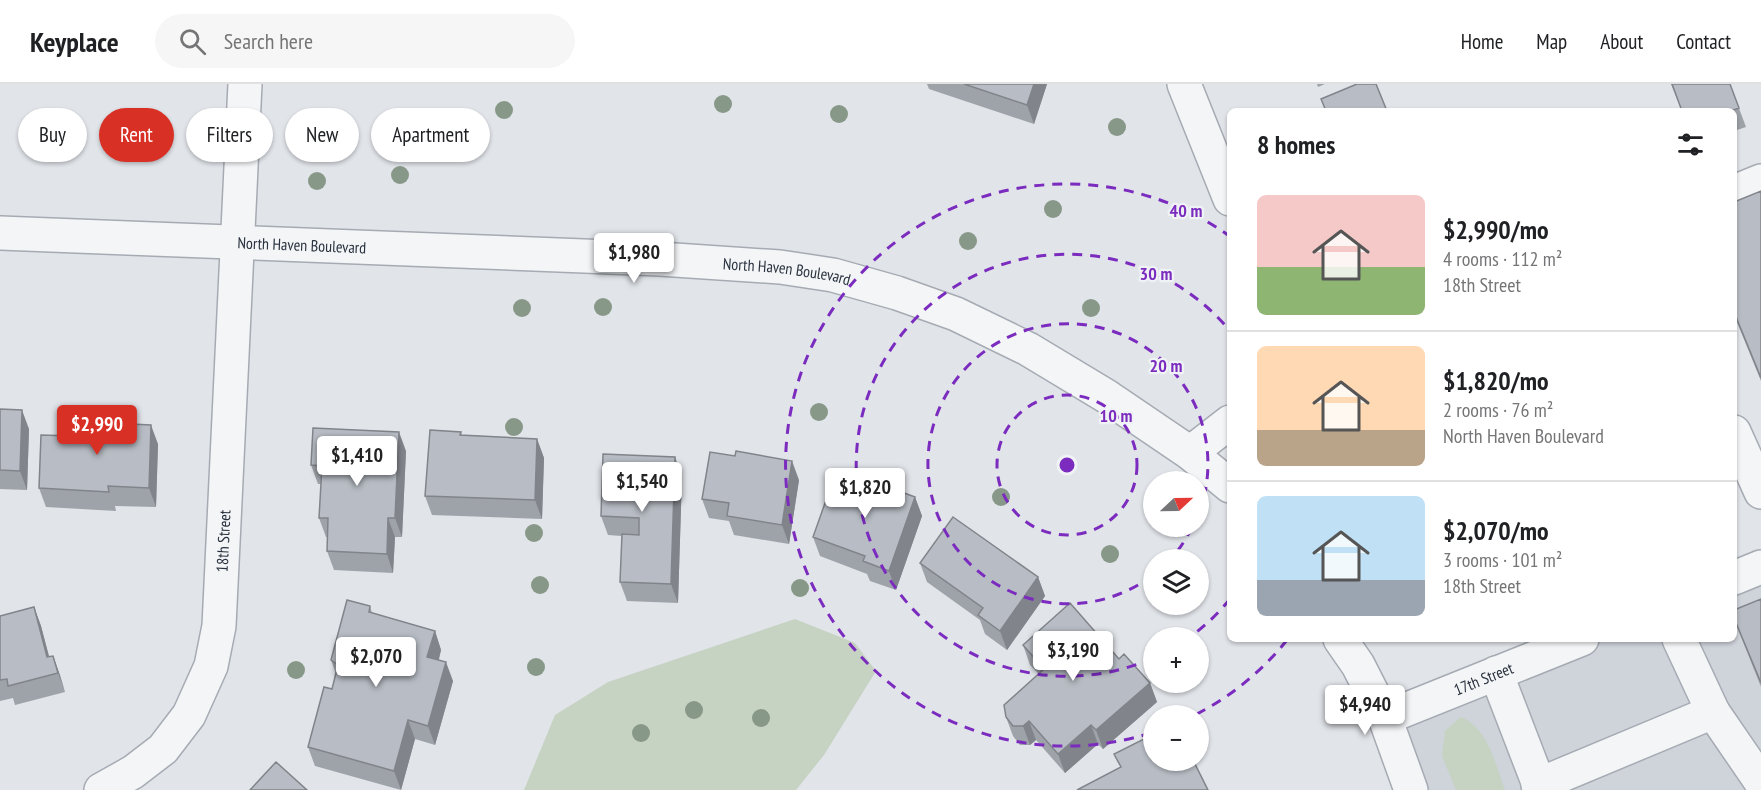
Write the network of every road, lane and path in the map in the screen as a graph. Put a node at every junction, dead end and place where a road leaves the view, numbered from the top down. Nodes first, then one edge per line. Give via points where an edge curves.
1 (245, 84) edge
2 (1184, 84) edge
3 (1761, 181) edge
4 (1737, 191) edge
5 (1227, 192) edge
6 (0, 233) edge
7 (238, 243) junction
8 (1227, 424) edge
9 (1737, 439) edge
10 (1190, 453) junction
11 (1227, 484) edge
12 (1761, 492) edge
13 (1761, 567) edge
14 (1737, 577) edge
15 (1345, 642) edge
16 (1574, 642) edge
17 (1680, 642) edge
18 (1363, 652) edge
19 (1496, 673) junction
20 (1713, 712) junction
21 (1385, 718) junction
22 (1761, 782) edge
23 (1539, 787) edge
24 (101, 790) edge
25 (1411, 790) edge

1 - 7 street, 18th Street
2 - 5 street
3 - 4 street
6 - 7 street, North Haven Boulevard
7 - 10 street, North Haven Boulevard via 660,259 833,274 956,314 1028,349
7 - 24 street, 18th Street via 219,626 211,666 189,715 163,749
8 - 10 street
9 - 12 street
10 - 11 street, North Haven Boulevard
13 - 14 street
15 - 18 street
16 - 19 street, 17th Street
17 - 20 street
18 - 21 street
19 - 21 street, 17th Street
19 - 23 street
20 - 22 street
20 - 23 street
21 - 25 street

